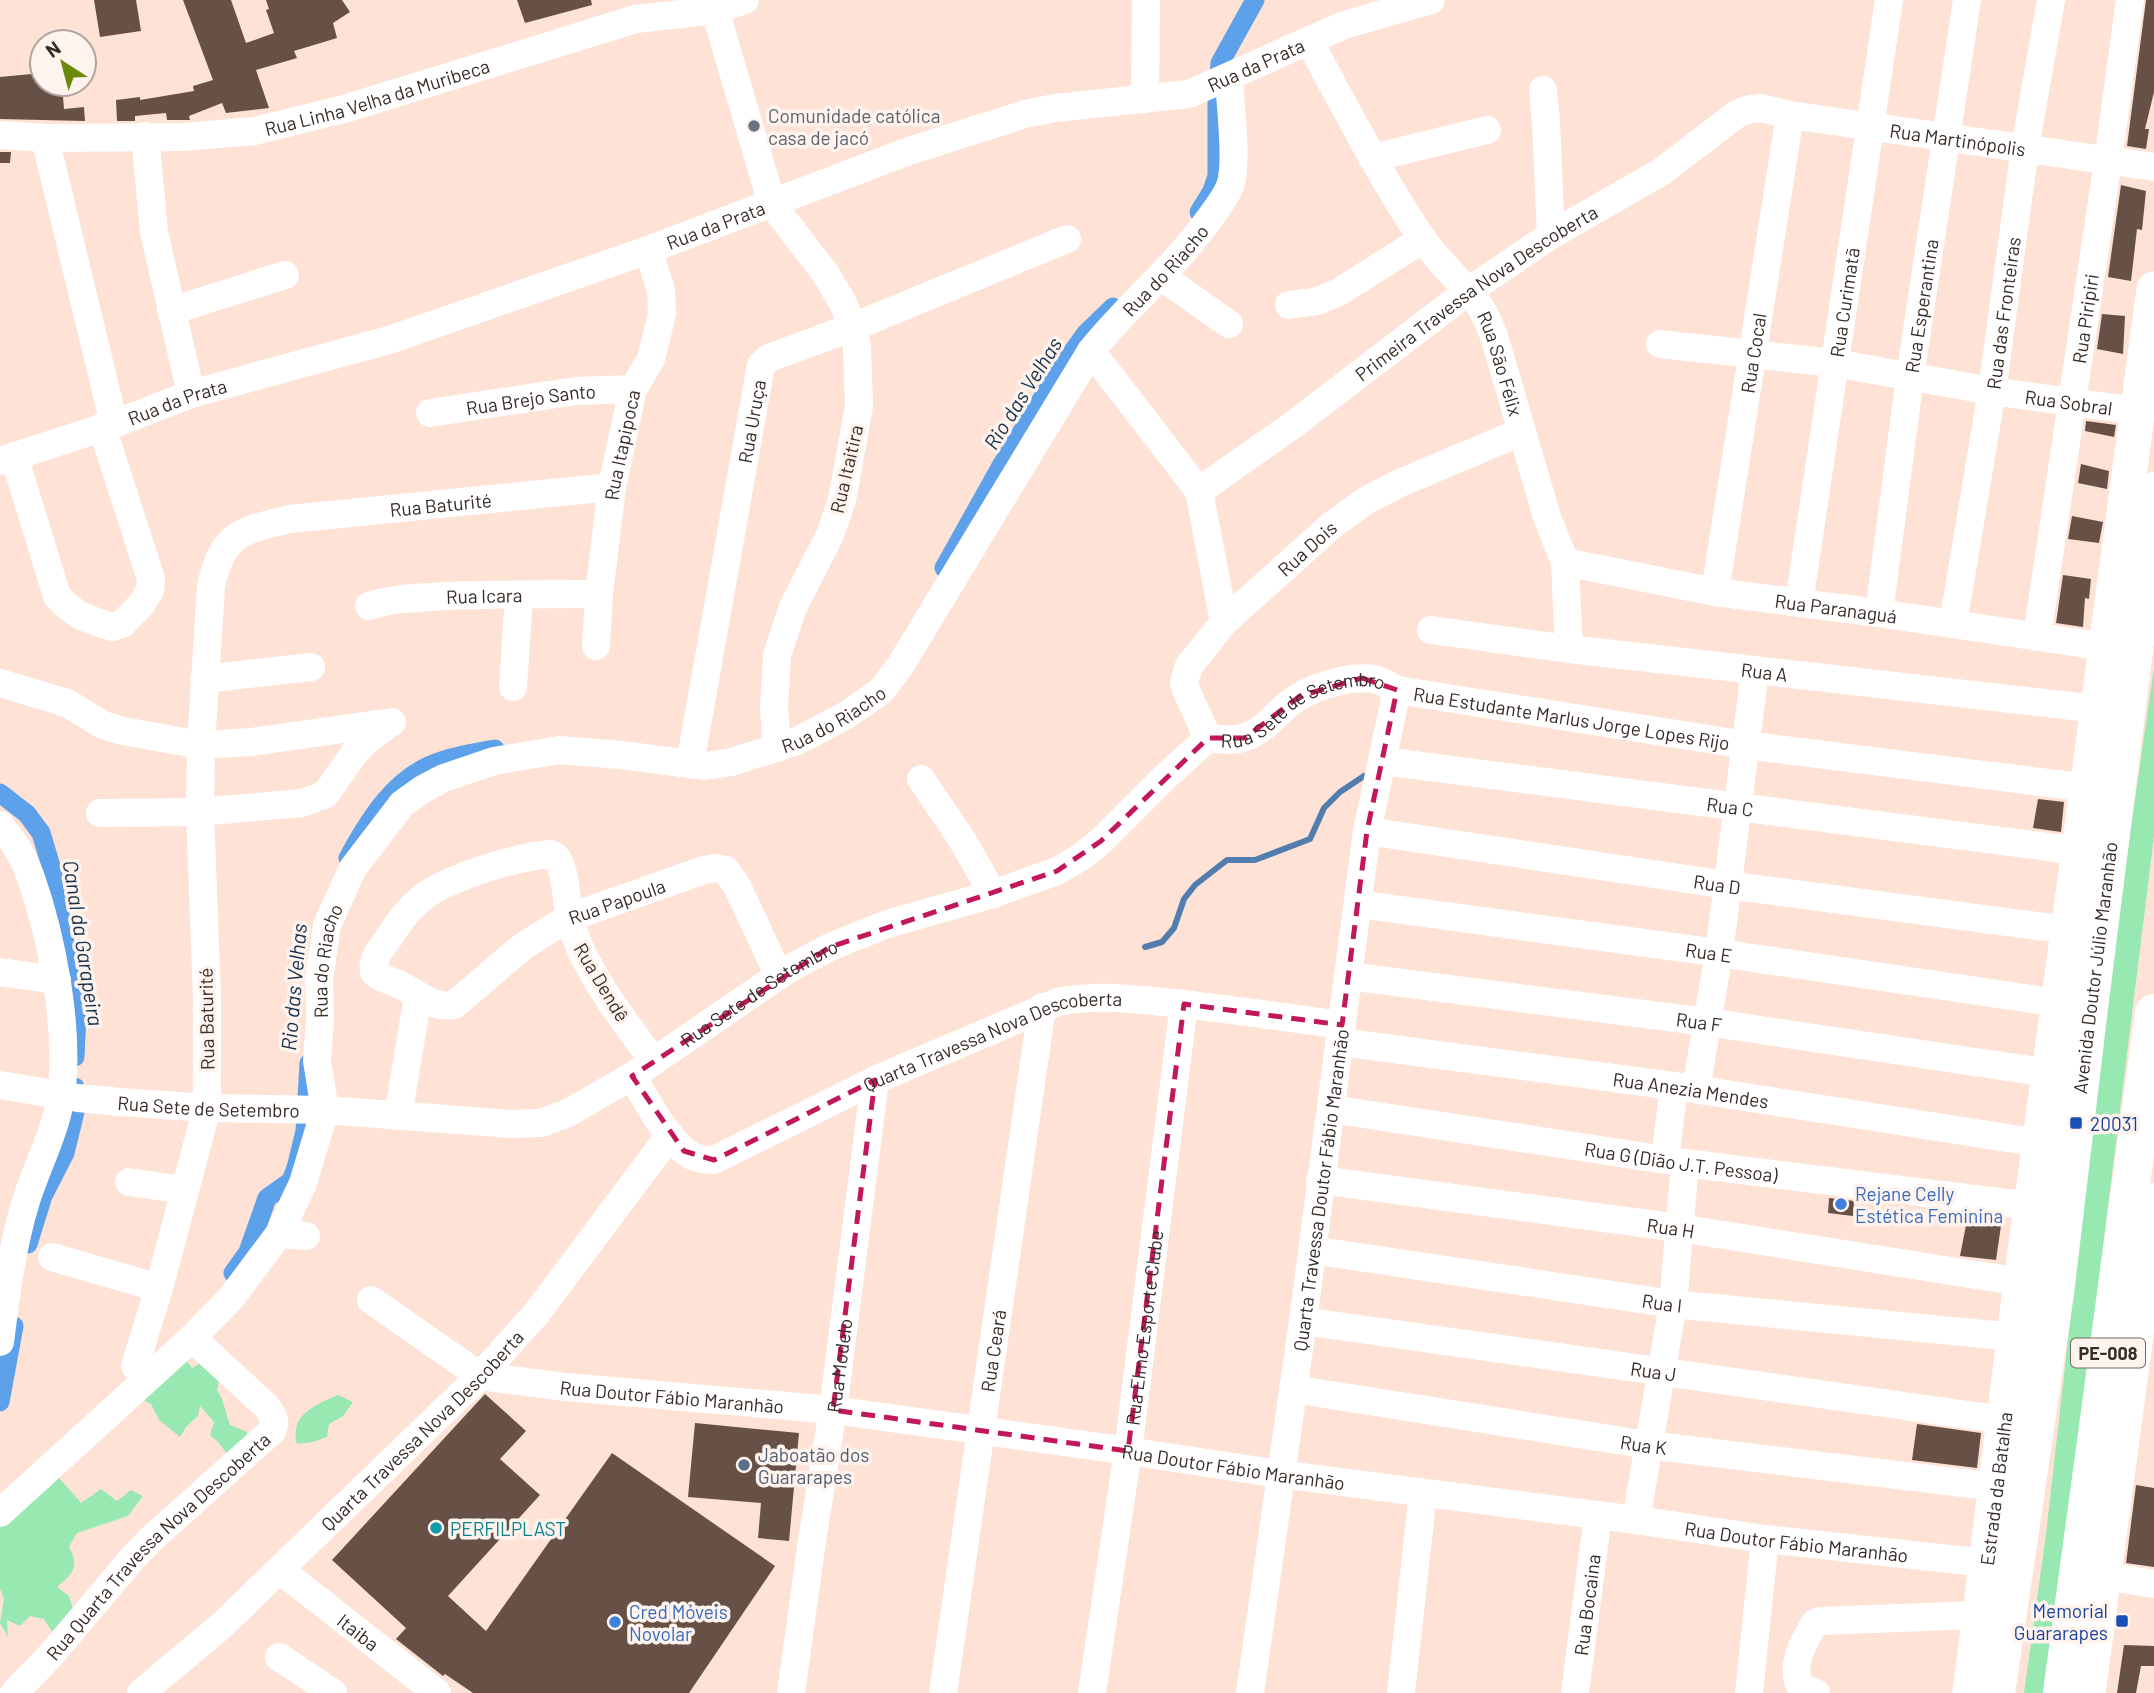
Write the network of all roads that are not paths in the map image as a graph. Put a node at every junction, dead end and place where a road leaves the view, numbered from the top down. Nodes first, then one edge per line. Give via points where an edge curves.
1 (745, 0) edge
2 (1146, 0) edge
3 (1431, 0) edge
4 (1889, 0) edge
5 (1967, 0) edge
6 (2050, 0) edge
7 (2130, 0) edge
8 (645, 9) edge
9 (715, 10) junction
10 (1309, 41) junction
11 (1222, 81) junction
12 (1543, 90) dead end
13 (1145, 99) junction
14 (1761, 108) joint
15 (1790, 116) junction
16 (1871, 127) junction
17 (1487, 130) dead end
18 (0, 135) edge
19 (145, 136) junction
20 (1947, 137) junction
21 (45, 138) junction
22 (2025, 148) junction
23 (1372, 158) junction
24 (2108, 161) junction
25 (2154, 167) edge
26 (772, 204) junction
27 (1550, 235) junction
28 (1067, 239) dead end
29 (1423, 239) junction
30 (648, 250) junction
31 (285, 275) dead end
32 (1161, 277) junction
33 (2154, 289) edge
34 (1467, 292) junction
35 (1289, 305) dead end
36 (171, 312) junction
37 (1229, 324) dead end
38 (853, 327) junction
39 (1660, 344) dead end
40 (1091, 351) junction
41 (1752, 354) junction
42 (1834, 363) junction
43 (1910, 377) junction
44 (633, 389) junction
45 (1992, 391) junction
46 (191, 394) junction
47 (2071, 401) junction
48 (2137, 411) junction
49 (430, 413) dead end
50 (108, 425) junction
51 (1521, 432) junction
52 (7, 459) edge
53 (612, 487) junction
54 (1199, 491) junction
55 (2154, 491) edge
56 (1565, 562) junction
57 (1715, 592) junction
58 (598, 594) junction
59 (519, 595) junction
60 (1800, 603) junction
61 (369, 606) dead end
62 (1879, 612) junction
63 (1224, 622) junction
64 (1953, 624) junction
65 (1431, 630) dead end
66 (2037, 637) junction
67 (596, 646) dead end
68 (2106, 647) junction
69 (1569, 649) junction
70 (311, 667) dead end
71 (1755, 671) junction
72 (204, 679) junction
73 (0, 682) edge
74 (513, 687) dead end
75 (1397, 690) junction
76 (2098, 709) junction
77 (1208, 738) junction
78 (776, 740) junction
79 (1746, 744) junction
80 (201, 745) junction
81 (1383, 761) junction
82 (690, 764) junction
83 (921, 779) dead end
84 (2088, 788) junction
85 (1738, 806) junction
86 (200, 812) junction
87 (100, 813) dead end
88 (0, 825) edge
89 (1367, 831) junction
90 (2079, 851) junction
91 (1727, 886) junction
92 (993, 894) junction
93 (1358, 904) junction
94 (568, 918) junction
95 (2068, 930) junction
96 (1719, 953) junction
97 (0, 972) edge
98 (779, 976) junction
99 (1349, 976) junction
100 (57, 980) junction
101 (418, 996) junction
102 (2058, 1003) junction
103 (1184, 1004) junction
104 (1042, 1007) junction
105 (2154, 1013) edge
106 (1707, 1023) junction
107 (1341, 1033) junction
108 (643, 1069) junction
109 (2049, 1073) junction
110 (875, 1080) junction
111 (0, 1084) edge
112 (1685, 1087) junction
113 (69, 1097) junction
114 (207, 1108) junction
115 (1331, 1109) junction
116 (320, 1110) junction
117 (398, 1116) junction
118 (670, 1135) junction
119 (2040, 1143) junction
120 (1675, 1161) junction
121 (1320, 1180) junction
122 (129, 1182) dead end
123 (184, 1190) junction
124 (13, 1201) edge
125 (2154, 1201) edge
126 (2031, 1206) junction
127 (1678, 1228) junction
128 (1312, 1250) junction
129 (52, 1257) dead end
130 (2021, 1282) junction
131 (159, 1289) junction
132 (371, 1300) dead end
133 (1673, 1304) junction
134 (1303, 1321) junction
135 (1, 1333) edge
136 (2014, 1337) junction
137 (192, 1338) junction
138 (135, 1366) dead end
139 (1661, 1372) junction
140 (480, 1376) junction
141 (1293, 1389) junction
142 (833, 1410) junction
143 (2004, 1420) junction
144 (980, 1430) junction
145 (1648, 1444) junction
146 (1129, 1451) junction
147 (1280, 1474) junction
148 (1996, 1487) junction
149 (1423, 1493) junction
150 (0, 1513) edge
151 (1598, 1515) junction
152 (1636, 1520) junction
153 (1765, 1539) junction
154 (1986, 1563) junction
155 (280, 1570) junction
156 (2104, 1576) junction
157 (2154, 1584) edge
158 (1979, 1615) junction
159 (279, 1657) dead end
160 (14, 1693) edge
161 (141, 1693) edge
162 (333, 1693) edge
163 (437, 1693) edge
164 (791, 1693) edge
165 (943, 1693) edge
166 (1092, 1693) edge
167 (1250, 1693) edge
168 (1401, 1693) edge
169 (1575, 1693) edge
170 (1749, 1693) edge
171 (1816, 1693) edge
172 (1970, 1693) edge
173 (1996, 1693) edge
174 (2062, 1693) edge
175 (2088, 1693) edge

1 - 9 street, Rua Linha Velha da Muribeca
2 - 13 street
3 - 10 street, Rua da Prata via 1344,25
4 - 16 street, Rua Curimatã
5 - 20 street, Rua Esperantina
6 - 22 street, Rua das Fronteiras
7 - 24 street, Rua Piripiri
8 - 9 street, Rua Linha Velha da Muribeca via 678,16
8 - 19 street, Rua Linha Velha da Muribeca via 296,122 255,131
9 - 26 street
10 - 11 street, Rua da Prata
10 - 23 street, Rua São Félix
11 - 13 street, Rua da Prata via 1189,94
11 - 32 street, Rua do Riacho via 1233,169 1230,186 1200,232
12 - 27 street
13 - 26 street, Rua da Prata via 1025,114 909,151
14 - 15 street, Rua Martinópolis
14 - 27 street, Primeira Travessa Nova Descoberta via 1737,114 1661,172
15 - 16 street, Rua Martinópolis
15 - 41 street, Rua Cocal
16 - 20 street, Rua Martinópolis
16 - 42 street, Rua Curimatã
17 - 23 street
18 - 21 street, Rua Linha Velha da Muribeca
19 - 21 street, Rua Linha Velha da Muribeca
19 - 36 street via 154,232
20 - 22 street, Rua Martinópolis
20 - 43 street, Rua Esperantina
21 - 50 street
22 - 24 street, Rua Martinópolis
22 - 45 street, Rua das Fronteiras
23 - 29 street, Rua São Félix
24 - 25 street, Rua Martinópolis
24 - 47 street, Rua Piripiri
26 - 30 street, Rua da Prata
26 - 38 street, Rua Itaitira via 825,273
27 - 34 street, Primeira Travessa Nova Descoberta
28 - 38 street, Rua Uruça
29 - 34 street, Rua São Félix
29 - 35 street via 1339,292 1318,302
30 - 44 street, Rua Itapipoca via 661,290 662,314 651,359
30 - 46 street, Rua da Prata via 388,340
31 - 36 street
32 - 37 street
32 - 40 street, Rua do Riacho
33 - 48 main road, Avenida Doutor Júlio Maranhão
34 - 51 street, Rua São Félix via 1494,336
34 - 54 street, Primeira Travessa Nova Descoberta
36 - 46 street
38 - 78 street, Rua Itaitira via 859,406 854,443 830,535 793,607 777,655
38 - 82 street, Rua Uruça via 761,365
39 - 41 street
40 - 54 street
40 - 78 street, Rua do Riacho via 881,691 845,716
41 - 42 street, Rua Sobral
41 - 57 street, Rua Cocal
42 - 43 street, Rua Sobral
42 - 60 street, Rua Curimatã
43 - 45 street, Rua Sobral
43 - 62 street, Rua Esperantina
44 - 49 street, Rua Brejo Santo via 576,391
44 - 53 street, Rua Itapipoca
45 - 47 street, Rua Sobral
45 - 64 street, Rua das Fronteiras
46 - 50 street, Rua da Prata
47 - 48 street, Rua Sobral
47 - 66 street, Rua Piripiri
48 - 68 main road, Avenida Doutor Júlio Maranhão
50 - 52 street, Rua da Prata
50 - 52 street via 151,579 141,605 122,624 113,627 79,615 57,596
51 - 56 street, Rua São Félix
51 - 63 street, Rua Dois via 1367,500 1303,549
53 - 58 street, Rua Itapipoca
53 - 72 street, Rua Baturité via 290,520 243,534 228,542 216,562
54 - 63 street
55 - 173 highway, Avenida Doutor Júlio Maranhão / PE-008 via 2055,1293
56 - 57 street, Rua Paranaguá
56 - 69 street, Rua São Félix
57 - 60 street, Rua Paranaguá
58 - 59 street, Rua Icara
58 - 67 street, Rua Itapipoca
59 - 61 street, Rua Icara via 414,598
59 - 74 street
60 - 62 street, Rua Paranaguá
62 - 64 street, Rua Paranaguá
63 - 77 street, Rua Dois via 1189,666 1184,682
64 - 66 street, Rua Paranaguá
65 - 69 street, Rua A
66 - 68 street, Rua Paranaguá
68 - 76 main road, Avenida Doutor Júlio Maranhão
69 - 71 street, Rua A
70 - 72 street
71 - 76 street, Rua A
71 - 79 street, Rua Estudante Marlus Jorge Lopes Rijo
72 - 80 street, Rua Baturité
73 - 80 street via 67,703 103,725
75 - 77 street, Rua Sete de Setembro via 1376,679 1335,682 1300,696 1245,738
75 - 79 street, Rua Estudante Marlus Jorge Lopes Rijo
75 - 81 street, Quarta Travessa Doutor Fábio Maranhão
76 - 84 main road, Avenida Doutor Júlio Maranhão
77 - 92 street, Rua Sete de Setembro via 1081,857 1046,876
78 - 82 street, Rua do Riacho via 732,762
79 - 84 street, Rua Estudante Marlus Jorge Lopes Rijo
79 - 85 street, Rua Estudante Marlus Jorge Lopes Rijo
80 - 86 street, Rua Baturité
80 - 86 street via 392,722 355,752 326,794 314,800
81 - 85 street, Rua C
81 - 89 street, Quarta Travessa Doutor Fábio Maranhão
82 - 116 street, Rua do Riacho via 559,750 494,761 443,778 402,804 353,868 327,925 318,980
83 - 92 street
84 - 90 main road, Avenida Doutor Júlio Maranhão
85 - 90 street, Rua C
85 - 91 street, Rua Estudante Marlus Jorge Lopes Rijo
86 - 87 street
86 - 114 street, Rua Baturité
88 - 100 street via 30,873
89 - 91 street, Rua D
89 - 93 street, Quarta Travessa Doutor Fábio Maranhão
90 - 95 main road, Avenida Doutor Júlio Maranhão
91 - 95 street, Rua D
91 - 96 street, Rua Estudante Marlus Jorge Lopes Rijo
92 - 98 street, Rua Sete de Setembro via 887,924 830,947
93 - 96 street, Rua E
93 - 99 street, Quarta Travessa Doutor Fábio Maranhão
94 - 98 street, Rua Papoula via 704,870 726,870
94 - 101 street, Rua Papoula via 502,962 454,1005
94 - 101 street, Rua Dendê via 562,869 550,854 501,863 428,894 389,937 373,968 378,976
94 - 108 street, Rua Dendê
95 - 102 main road, Avenida Doutor Júlio Maranhão
96 - 102 street, Rua E
96 - 106 street, Rua Estudante Marlus Jorge Lopes Rijo
97 - 100 street
98 - 108 street, Rua Sete de Setembro
99 - 106 street, Rua F
99 - 107 street, Quarta Travessa Doutor Fábio Maranhão
100 - 113 street
101 - 117 street
102 - 109 main road, Avenida Doutor Júlio Maranhão
103 - 104 street, Quarta Travessa Nova Descoberta via 1077,998
103 - 107 street, Quarta Travessa Nova Descoberta
103 - 146 street, Rua Elmo Esporte Clube
104 - 110 street, Quarta Travessa Nova Descoberta
104 - 144 street, Rua Ceará
105 - 174 highway, PE-008
106 - 109 street, Rua F
106 - 112 street, Rua Estudante Marlus Jorge Lopes Rijo
107 - 112 street, Rua Anezia Mendes
107 - 115 street, Quarta Travessa Doutor Fábio Maranhão
108 - 117 street, Rua Sete de Setembro via 568,1113 541,1123
108 - 118 street, Quarta Travessa Nova Descoberta
109 - 119 main road, Avenida Doutor Júlio Maranhão
110 - 118 street, Quarta Travessa Nova Descoberta via 713,1160 690,1155
110 - 142 street, Rua Modelo
111 - 113 street, Rua Sete de Setembro
112 - 119 street, Rua Anezia Mendes
112 - 120 street, Rua Estudante Marlus Jorge Lopes Rijo
113 - 114 street, Rua Sete de Setembro
113 - 124 street via 44,1153
114 - 116 street, Rua Sete de Setembro
114 - 123 street, Rua Baturité
115 - 120 street, Rua G (Dião J.T. Pessoa)
115 - 121 street, Quarta Travessa Doutor Fábio Maranhão
116 - 117 street, Rua Sete de Setembro
116 - 137 street via 293,1235
118 - 140 street, Quarta Travessa Nova Descoberta via 536,1314
119 - 126 main road, Avenida Doutor Júlio Maranhão
120 - 126 street, Rua G (Dião J.T. Pessoa)
120 - 127 street, Rua Estudante Marlus Jorge Lopes Rijo
121 - 127 street, Rua H
121 - 128 street, Quarta Travessa Doutor Fábio Maranhão
122 - 123 street
123 - 131 street, Rua Baturité
124 - 135 street via 16,1246
125 - 156 main road
126 - 130 main road, Avenida Doutor Júlio Maranhão
127 - 130 street, Rua H
127 - 133 street, Rua Estudante Marlus Jorge Lopes Rijo
128 - 133 street, Rua I
128 - 134 street, Quarta Travessa Doutor Fábio Maranhão
129 - 131 street
130 - 136 main road, Estrada da Batalha
131 - 138 street, Rua Baturité
132 - 140 street
133 - 136 street, Rua I
133 - 139 street, Rua Estudante Marlus Jorge Lopes Rijo
134 - 139 street, Rua J
134 - 141 street, Quarta Travessa Doutor Fábio Maranhão
136 - 143 main road, Estrada da Batalha
137 - 150 street
137 - 160 street, Rua Quarta Travessa Nova Descoberta via 266,1406 274,1419 272,1432 141,1549
139 - 143 street, Rua J
139 - 145 street, Rua Estudante Marlus Jorge Lopes Rijo
140 - 142 street, Rua Doutor Fábio Maranhão
140 - 155 street, Quarta Travessa Nova Descoberta
141 - 145 street, Rua K
141 - 147 street, Quarta Travessa Doutor Fábio Maranhão
142 - 144 street, Rua Doutor Fábio Maranhão
142 - 164 street, Rua Modelo
143 - 148 main road, Estrada da Batalha
144 - 146 street, Rua Doutor Fábio Maranhão
144 - 165 street, Rua Ceará
145 - 148 street, Rua K
145 - 152 street, Rua Estudante Marlus Jorge Lopes Rijo
146 - 147 street, Rua Doutor Fábio Maranhão
146 - 166 street, Rua Elmo Esporte Clube
147 - 149 street, Rua Doutor Fábio Maranhão
147 - 167 street, Quarta Travessa Doutor Fábio Maranhão
148 - 154 main road, Estrada da Batalha
149 - 151 street, Rua Doutor Fábio Maranhão
149 - 168 street
151 - 152 street, Rua Doutor Fábio Maranhão
151 - 169 street, Rua Bocaina
152 - 153 street, Rua Doutor Fábio Maranhão
153 - 154 street, Rua Doutor Fábio Maranhão
153 - 170 street
154 - 158 main road, Estrada da Batalha
155 - 161 street, Quarta Travessa Nova Descoberta
155 - 163 street, Itaiba
156 - 157 street
156 - 175 main road
158 - 171 street via 1819,1621 1809,1632 1796,1672 1801,1687
158 - 172 main road, Estrada da Batalha
159 - 162 street

